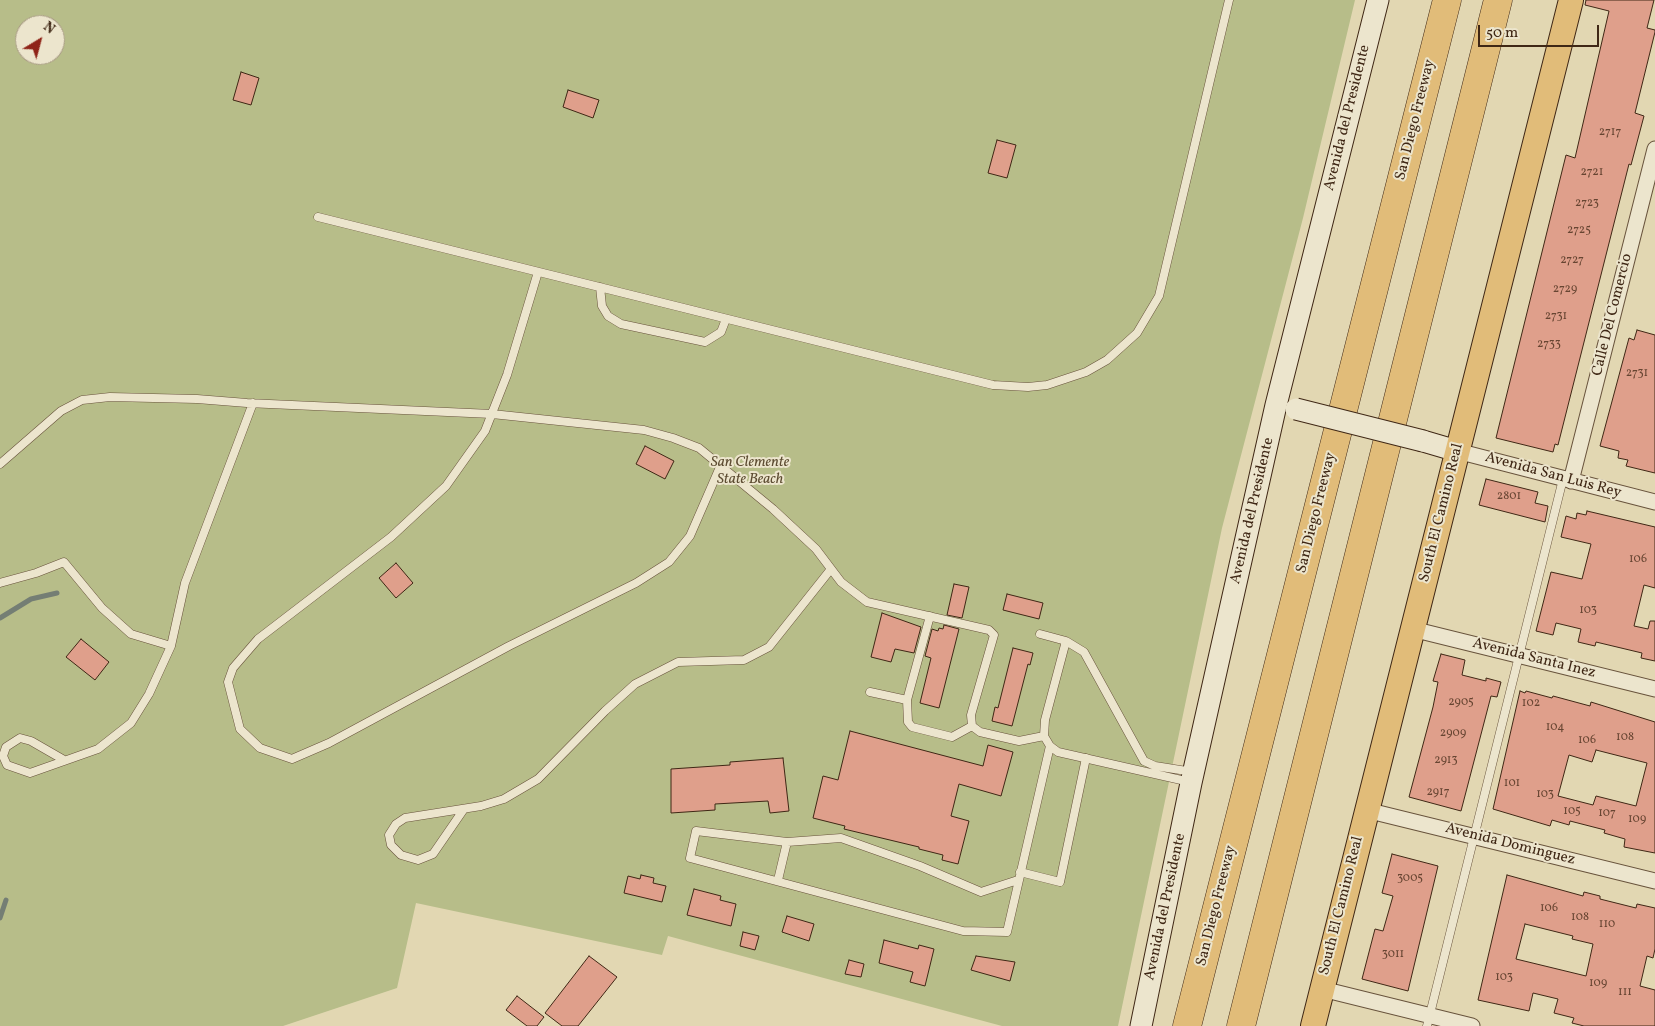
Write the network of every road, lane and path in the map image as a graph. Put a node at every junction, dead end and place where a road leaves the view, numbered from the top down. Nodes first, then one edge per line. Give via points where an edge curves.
1 (1229, 0) edge
2 (1378, 0) edge
3 (1447, 0) edge
4 (1498, 0) edge
5 (1571, 0) edge
6 (1655, 149) edge
7 (318, 217) dead end
8 (538, 272) junction
9 (600, 287) junction
10 (726, 319) junction
11 (253, 404) junction
12 (1286, 407) junction
13 (492, 414) junction
14 (1457, 451) junction
15 (0, 464) edge
16 (720, 467) junction
17 (1567, 480) junction
18 (1655, 502) edge
19 (831, 569) junction
20 (0, 583) edge
21 (930, 616) junction
22 (1412, 629) junction
23 (1040, 634) dead end
24 (1066, 641) junction
25 (171, 646) junction
26 (1520, 655) junction
27 (1655, 689) edge
28 (870, 692) dead end
29 (907, 700) junction
30 (972, 726) junction
31 (1044, 736) junction
32 (1050, 746) junction
33 (1086, 758) junction
34 (64, 760) junction
35 (1193, 778) junction
36 (464, 809) junction
37 (1366, 810) junction
38 (1475, 836) junction
39 (787, 842) junction
40 (1019, 876) junction
41 (778, 880) junction
42 (1655, 881) edge
43 (1322, 989) junction
44 (1429, 1021) edge
45 (1141, 1026) edge
46 (1187, 1026) edge
47 (1241, 1026) edge
48 (1313, 1026) edge
49 (1472, 1026) edge

1 - 10 lane via 1159,296 1137,333 1107,360 1086,372 1047,385 993,385
2 - 12 street, Avenida del Presidente
3 - 46 highway, San Diego Freeway
4 - 47 highway
5 - 14 main road, South El Camino Real
6 - 17 street, Calle Del Comercio
7 - 8 lane
8 - 9 lane
8 - 13 lane via 508,374
9 - 10 lane
9 - 10 lane via 602,306 608,316 621,324 704,342 721,332
11 - 13 lane
11 - 15 lane via 197,399 110,397 82,400 61,411
11 - 25 lane via 185,583
12 - 14 street, Avenida San Luis Rey, bridge
12 - 35 street, Avenida del Presidente
13 - 16 lane via 644,430 699,448
13 - 16 lane via 486,431 446,486 391,537 258,638 233,668 228,682 240,728 260,748 292,759 330,743 509,646 636,583 669,562 690,536
14 - 17 street, Avenida San Luis Rey
14 - 22 main road, South El Camino Real
16 - 19 lane via 773,509 816,549
17 - 18 street, Avenida San Luis Rey
17 - 26 lane
19 - 21 lane via 841,582 867,602
19 - 36 lane via 769,647 744,660 678,662 635,684 538,779 504,799
20 - 25 lane via 64,562 102,608 131,634
21 - 29 lane
21 - 30 lane via 989,630 994,635 971,714
22 - 26 street, Avenida Santa Inez
22 - 37 main road, South El Camino Real
23 - 24 lane
24 - 31 lane via 1045,720
24 - 35 lane via 1084,652 1144,761
25 - 34 lane via 131,724 98,749
26 - 27 street, Avenida Santa Inez
26 - 38 lane
28 - 29 lane
29 - 30 lane via 908,722 912,727 952,737
30 - 31 lane via 980,732 1020,742
31 - 32 lane
32 - 33 lane via 1058,752
32 - 40 lane
33 - 35 lane
33 - 40 lane via 1060,882
34 - 34 lane via 30,773 7,764 3,756 6,748 20,738 31,740
35 - 45 street, Avenida del Presidente
36 - 36 lane via 405,818 389,835 391,845 401,855 418,860 433,854
37 - 38 street, Avenida Dominguez
37 - 43 main road, South El Camino Real
38 - 42 street, Avenida Dominguez
38 - 44 lane
39 - 40 lane via 841,838 981,892
39 - 41 lane
39 - 41 lane via 696,831 690,858
40 - 41 lane via 1006,932 963,931
43 - 44 street
43 - 48 main road, South El Camino Real
44 - 49 street

